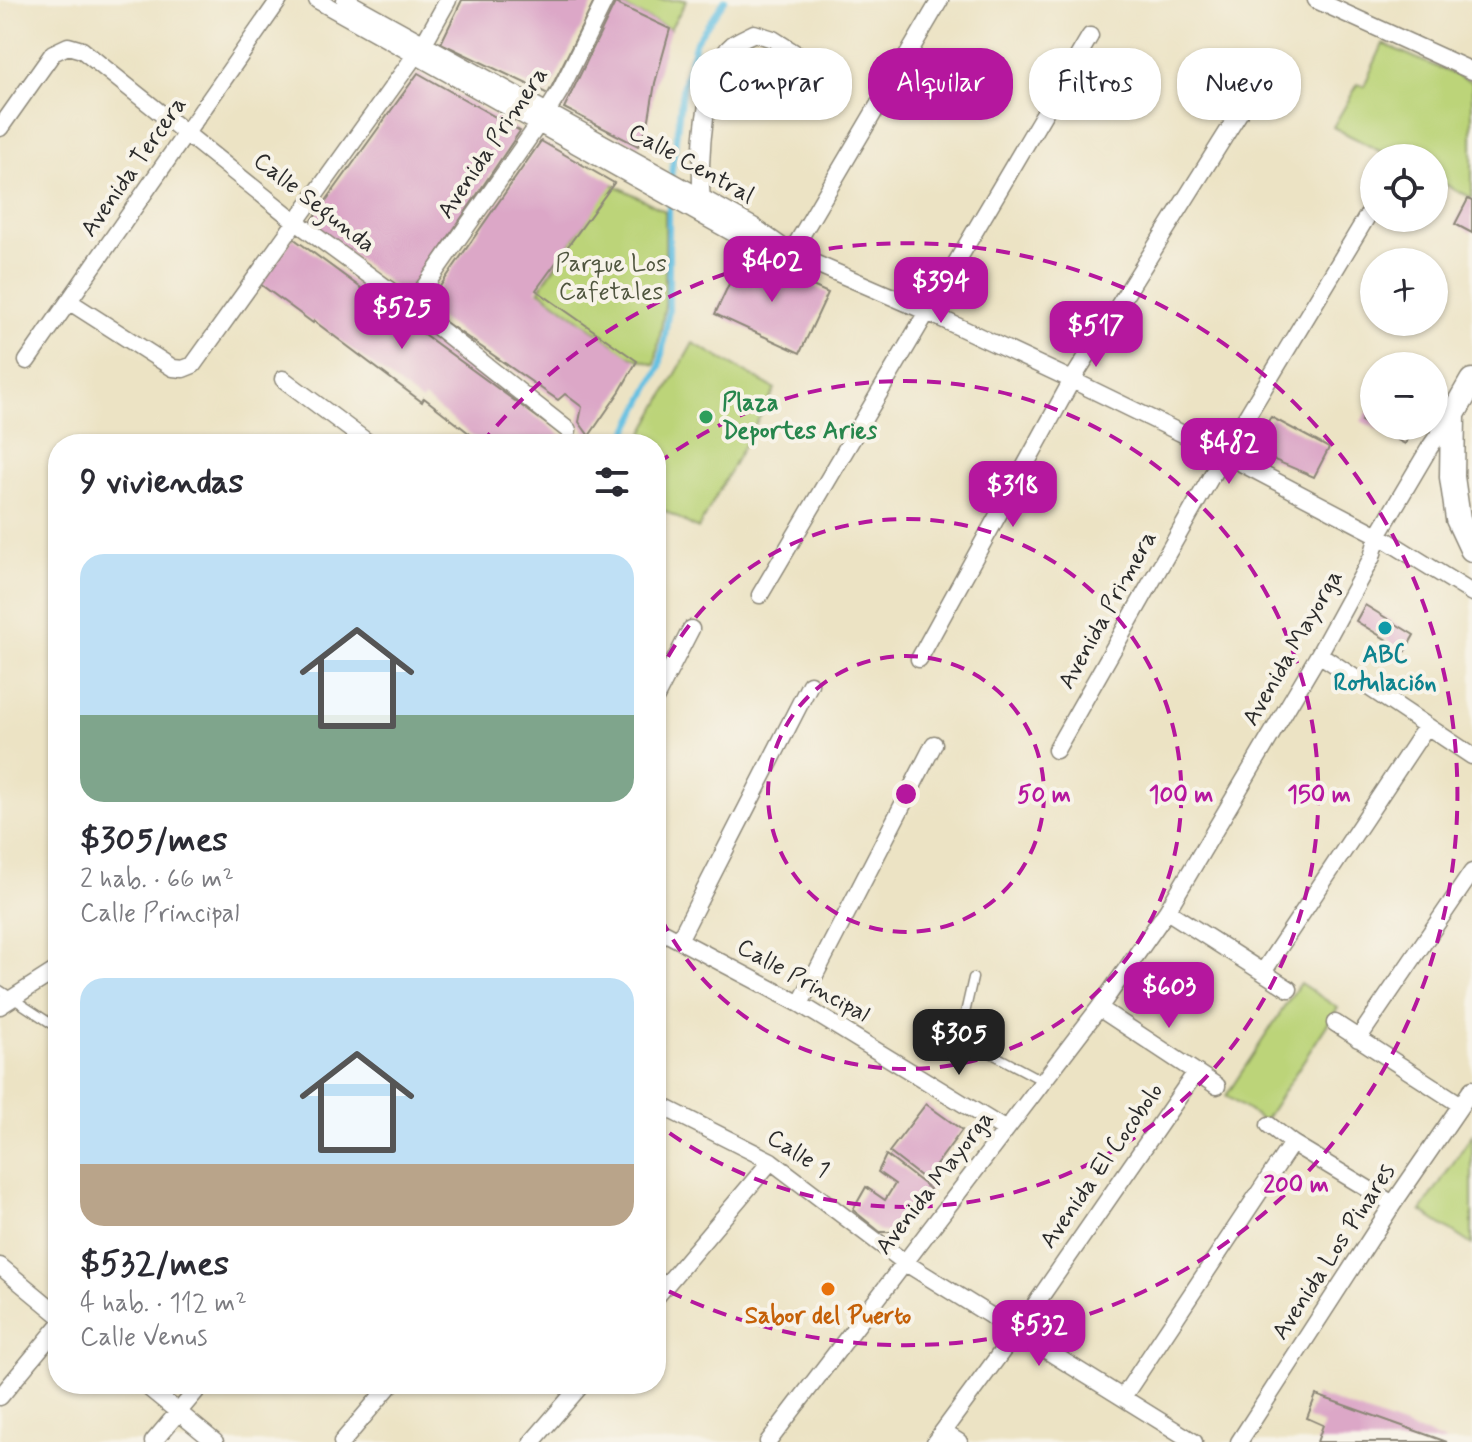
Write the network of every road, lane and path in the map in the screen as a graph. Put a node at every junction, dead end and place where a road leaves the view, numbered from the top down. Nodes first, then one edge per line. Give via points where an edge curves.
1 (279, 0) edge
2 (317, 0) edge
3 (345, 0) edge
4 (448, 0) edge
5 (605, 0) edge
6 (940, 0) edge
7 (1316, 0) edge
8 (1090, 36) dead end
9 (729, 48) edge
10 (787, 48) edge
11 (419, 49) junction
12 (1472, 71) edge
13 (543, 119) junction
14 (705, 120) edge
15 (1235, 120) edge
16 (0, 128) edge
17 (186, 133) junction
18 (681, 196) junction
19 (702, 199) junction
20 (295, 221) junction
21 (1360, 228) edge
22 (791, 253) junction
23 (70, 302) junction
24 (411, 306) junction
25 (925, 311) junction
26 (27, 361) dead end
27 (283, 379) dead end
28 (1072, 380) junction
29 (1472, 381) edge
30 (1453, 414) junction
31 (568, 430) dead end
32 (357, 434) edge
33 (1224, 454) junction
34 (1378, 535) junction
35 (1472, 549) edge
36 (1472, 593) edge
37 (760, 595) dead end
38 (691, 629) dead end
39 (1319, 654) junction
40 (919, 659) dead end
41 (666, 678) edge
42 (810, 684) dead end
43 (1426, 727) junction
44 (934, 744) dead end
45 (1056, 750) dead end
46 (1472, 756) edge
47 (1472, 872) edge
48 (1167, 911) junction
49 (666, 933) edge
50 (679, 940) junction
51 (1263, 972) junction
52 (48, 975) edge
53 (973, 978) dead end
54 (1289, 989) dead end
55 (4, 999) edge
56 (800, 1004) junction
57 (1099, 1008) junction
58 (48, 1023) edge
59 (1335, 1023) dead end
60 (1358, 1039) junction
61 (1196, 1072) junction
62 (1043, 1082) junction
63 (1217, 1086) dead end
64 (1472, 1089) edge
65 (1461, 1105) junction
66 (666, 1108) edge
67 (1269, 1125) dead end
68 (1006, 1130) junction
69 (1292, 1143) junction
70 (771, 1161) junction
71 (1393, 1204) junction
72 (904, 1262) junction
73 (0, 1266) edge
74 (666, 1285) edge
75 (48, 1306) edge
76 (1017, 1331) junction
77 (48, 1339) edge
78 (156, 1394) edge
79 (193, 1394) edge
80 (383, 1394) edge
81 (573, 1394) edge
82 (0, 1397) edge
83 (1123, 1397) junction
84 (178, 1412) junction
85 (939, 1437) edge
86 (153, 1442) edge
87 (215, 1442) edge
88 (342, 1442) edge
89 (532, 1442) edge
90 (768, 1442) edge
91 (959, 1442) edge
92 (1194, 1442) edge
93 (1239, 1442) edge

1 - 17 street, Avenida Tercera
2 - 11 street, Calle Central
3 - 11 street, Calle Central
4 - 11 street
5 - 13 street, Avenida Primera
6 - 22 street
7 - 12 street
8 - 25 street
9 - 10 street via 754,33
11 - 13 street, Calle Central
11 - 20 street
13 - 18 street, Calle Central
13 - 24 street, Avenida Primera
14 - 19 street
15 - 28 street
16 - 17 street, Calle Segunda via 53,53 68,46 82,50
17 - 20 street, Calle Segunda
17 - 23 street, Avenida Tercera
18 - 19 street, Calle Central
18 - 22 street, Calle Central via 742,238
19 - 22 street, Calle Central
20 - 23 street via 193,365 183,369 173,368
20 - 24 street, Calle Segunda
21 - 33 street, Avenida Primera
22 - 25 street
23 - 26 street, Avenida Tercera
24 - 31 street, Calle Segunda
25 - 28 street
25 - 37 street
27 - 32 street
28 - 33 street
28 - 40 street
29 - 30 main road
30 - 34 street, Avenida Mayorga
30 - 35 main road via 1454,491 1458,519
33 - 34 street
33 - 45 street, Avenida Primera
34 - 36 street
34 - 39 street, Avenida Mayorga via 1372,557
38 - 41 street
39 - 43 street
39 - 48 street, Avenida Mayorga
42 - 50 street
43 - 46 street
43 - 51 street
44 - 56 street
47 - 60 street
48 - 51 street
48 - 57 street, Avenida Mayorga
49 - 50 street, Calle Principal
50 - 56 street, Calle Principal
51 - 54 street
52 - 55 street
53 - 62 lane via 963,1022 968,1041
55 - 58 lane
56 - 68 street, Calle Principal
57 - 61 street
57 - 62 street, Avenida Mayorga
59 - 60 street
60 - 65 street
61 - 63 street
61 - 76 street, Avenida El Cocobolo
62 - 68 street, Avenida Mayorga
64 - 65 street, Avenida Los Pinares
65 - 71 street, Avenida Los Pinares
66 - 70 street, Calle 1
67 - 69 street
68 - 72 street, Avenida Mayorga
69 - 71 street
69 - 83 street
70 - 72 street, Calle 1
70 - 74 street
71 - 93 street, Avenida Los Pinares
72 - 76 street, Calle 1
72 - 90 street, Avenida Mayorga
73 - 75 street
76 - 83 street, Calle 1
76 - 85 street, Avenida El Cocobolo
77 - 82 street
78 - 84 street
79 - 84 street
80 - 88 street
81 - 89 street
83 - 92 street, Calle 1
84 - 86 street
84 - 87 street
85 - 91 street

